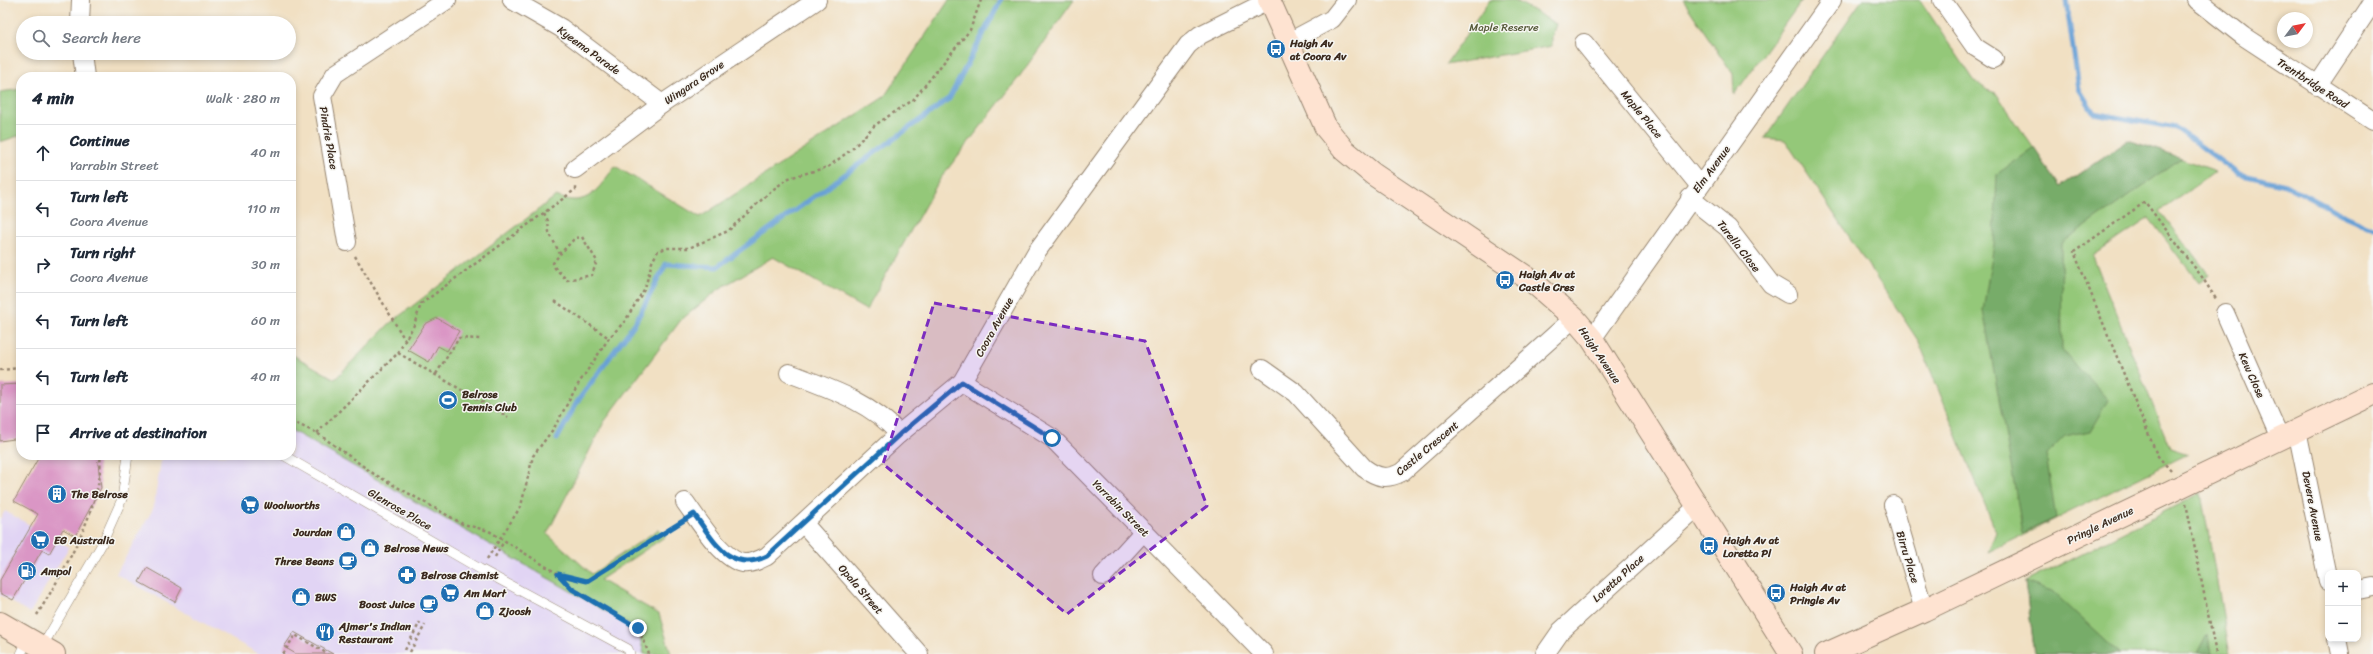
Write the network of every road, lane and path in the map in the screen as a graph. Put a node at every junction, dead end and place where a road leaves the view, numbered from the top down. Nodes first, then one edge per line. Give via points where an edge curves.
1 (81, 0) edge
2 (447, 0) edge
3 (512, 0) edge
4 (817, 0) edge
5 (981, 0) edge
6 (1269, 0) edge
7 (1347, 0) edge
8 (1832, 0) edge
9 (1942, 0) edge
10 (2197, 0) edge
11 (2373, 2) edge
12 (80, 16) edge
13 (1289, 42) junction
14 (1584, 43) dead end
15 (1994, 59) dead end
16 (83, 60) edge
17 (84, 72) edge
18 (2317, 86) junction
19 (662, 104) junction
20 (2373, 121) edge
21 (575, 169) joint
22 (1695, 191) junction
23 (544, 213) junction
24 (347, 242) joint
25 (560, 254) junction
26 (1788, 294) dead end
27 (554, 301) dead end
28 (2224, 313) joint
29 (1574, 318) junction
30 (609, 338) junction
31 (480, 339) dead end
32 (1592, 339) junction
33 (405, 340) junction
34 (398, 352) junction
35 (16, 368) edge
36 (1262, 369) dead end
37 (0, 370) edge
38 (789, 373) dead end
39 (436, 374) junction
40 (962, 382) junction
41 (2373, 394) edge
42 (508, 417) dead end
43 (296, 423) edge
44 (317, 432) junction
45 (900, 434) junction
46 (2288, 434) junction
47 (100, 460) edge
48 (127, 460) edge
49 (292, 460) edge
50 (2183, 486) junction
51 (1892, 505) dead end
52 (1697, 507) junction
53 (690, 508) joint
54 (804, 524) junction
55 (1144, 532) junction
56 (500, 539) junction
57 (504, 541) junction
58 (495, 556) dead end
59 (480, 570) junction
60 (2325, 570) edge
61 (558, 574) junction
62 (1103, 576) dead end
63 (2373, 587) edge
64 (2361, 589) edge
65 (1924, 610) junction
66 (37, 615) dead end
67 (420, 622) dead end
68 (425, 625) dead end
69 (2, 629) edge
70 (2338, 642) edge
71 (36, 649) edge
72 (404, 650) dead end
73 (410, 652) dead end
74 (284, 654) edge
75 (328, 654) edge
76 (630, 654) edge
77 (648, 654) edge
78 (919, 654) edge
79 (1264, 654) edge
80 (1545, 654) edge
81 (1791, 654) edge
82 (1826, 654) edge
83 (2216, 654) edge
84 (2340, 654) edge

1 - 12 street
2 - 24 street, Pindrie Place via 335,74 322,96
3 - 19 street, Kyeema Parade via 561,28
4 - 19 street, Wingara Grove
5 - 30 path via 970,30 913,100 874,125 852,149 828,167 789,178 728,231 689,248 668,248 658,251 652,262 645,288 625,321
6 - 13 street, Haigh Avenue
6 - 40 street, Coora Avenue via 1200,35 1188,46 1037,251
7 - 13 street via 1332,19
8 - 22 street, Elm Avenue
9 - 15 street via 1975,47
10 - 18 street, Trentbridge Road via 2242,36
11 - 18 street
13 - 29 street, Haigh Avenue via 1326,128 1344,150 1373,174 1532,282
14 - 22 street, Maple Place
16 - 17 street
18 - 20 street, Trentbridge Road
19 - 21 street, Wingara Grove
21 - 23 path via 576,189
22 - 26 street, Turella Close via 1728,228 1771,284
22 - 32 street, Elm Avenue
23 - 25 path via 549,232
23 - 33 path via 421,304 414,325
24 - 33 path
25 - 25 path via 553,263 567,280 592,275 597,261 582,237 575,238
27 - 30 path
28 - 46 street, Kew Close
28 - 50 path via 2202,277 2145,202 2074,252 2157,455
29 - 32 street, Haigh Avenue
29 - 36 street, Castle Crescent via 1402,472 1392,477 1376,476 1364,468 1296,393
30 - 56 path via 576,386 554,428 534,456 521,506
31 - 39 path via 459,338
32 - 52 street, Haigh Avenue
33 - 34 path
34 - 39 path
34 - 44 path
35 - 37 path
38 - 45 street via 843,394 889,422
39 - 42 path
40 - 45 street, Coora Avenue
40 - 55 street, Yarrabin Street via 1052,438
41 - 46 street, Pringle Avenue
43 - 44 path
44 - 56 path via 374,474 463,524 489,531
45 - 54 street, Coora Avenue
46 - 50 street, Pringle Avenue
46 - 60 street, Devere Avenue
47 - 66 path via 96,494 82,533
48 - 71 lane via 122,499 105,537
49 - 59 lane, Glenrose Place
50 - 65 street, Pringle Avenue
50 - 83 path
51 - 65 street, Birru Place
52 - 80 street, Loretta Place via 1561,631
52 - 81 street, Haigh Avenue
53 - 54 street, Coora Avenue via 717,546 742,563 754,562 767,556
53 - 61 path via 587,581
54 - 78 street, Opala Street
55 - 62 street
55 - 79 street, Yarrabin Street
56 - 57 path
56 - 59 path
57 - 58 path
57 - 61 path
59 - 76 lane, Glenrose Place via 628,649
61 - 77 path via 572,589 638,628
63 - 64 street
65 - 82 street, Pringle Avenue
67 - 72 path
68 - 73 path
69 - 71 street
70 - 84 street
74 - 75 path via 295,635

